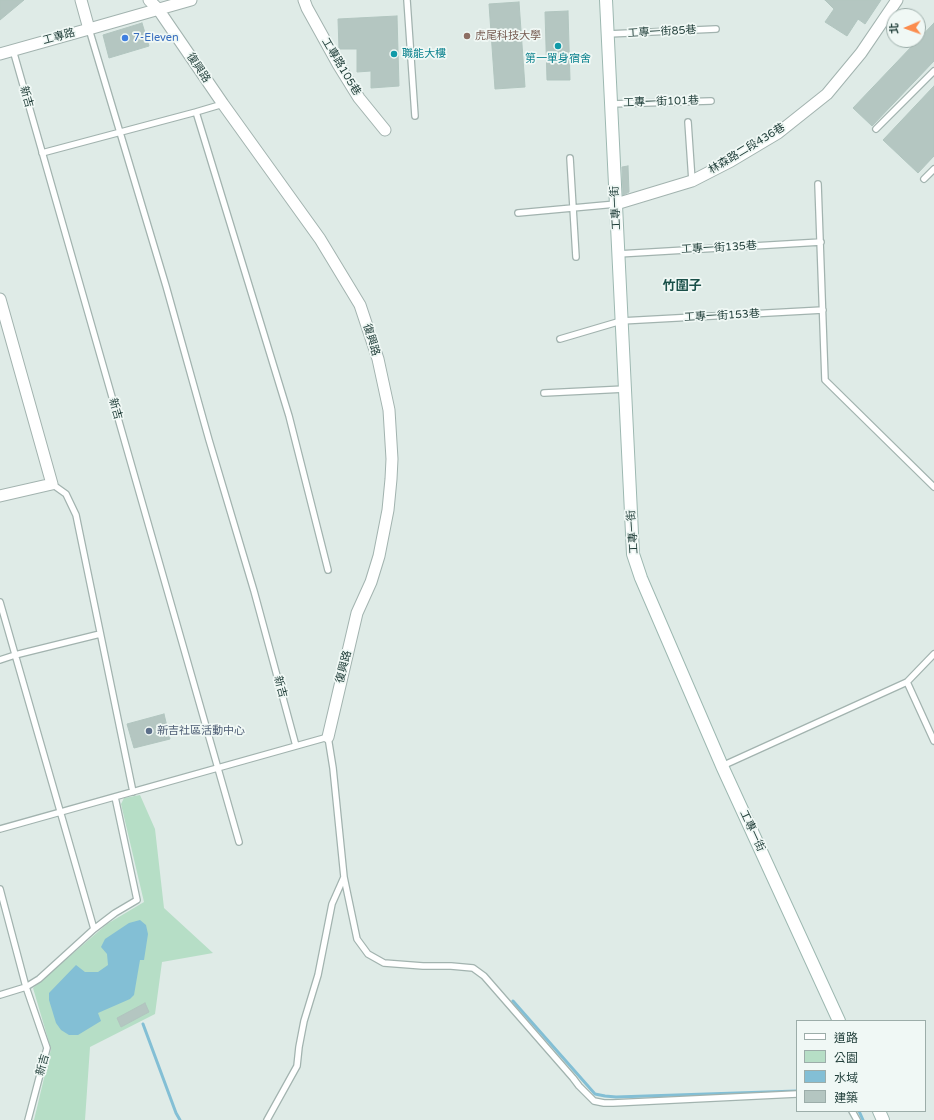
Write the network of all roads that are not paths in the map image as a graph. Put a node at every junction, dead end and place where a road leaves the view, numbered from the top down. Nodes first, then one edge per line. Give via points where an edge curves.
1 (81, 0) edge
2 (149, 0) edge
3 (190, 0) edge
4 (304, 0) edge
5 (407, 0) edge
6 (606, 0) edge
7 (897, 0) edge
8 (158, 9) junction
9 (89, 29) junction
10 (716, 29) dead end
11 (607, 34) junction
12 (13, 50) junction
13 (0, 54) edge
14 (934, 71) edge
15 (711, 100) dead end
16 (223, 104) junction
17 (611, 104) junction
18 (196, 112) junction
19 (415, 116) dead end
20 (688, 122) dead end
21 (876, 129) dead end
22 (385, 130) dead end
23 (120, 132) junction
24 (42, 153) junction
25 (570, 158) dead end
26 (934, 169) edge
27 (924, 179) dead end
28 (692, 181) junction
29 (818, 184) dead end
30 (616, 204) junction
31 (574, 208) junction
32 (518, 213) dead end
33 (821, 242) junction
34 (618, 254) junction
35 (576, 257) dead end
36 (0, 299) edge
37 (823, 310) junction
38 (621, 321) junction
39 (560, 339) dead end
40 (625, 389) junction
41 (544, 393) dead end
42 (52, 484) junction
43 (934, 487) edge
44 (0, 496) edge
45 (328, 570) dead end
46 (0, 602) edge
47 (100, 634) junction
48 (934, 654) edge
49 (16, 655) junction
50 (0, 660) edge
51 (907, 682) junction
52 (328, 737) junction
53 (934, 741) edge
54 (296, 746) junction
55 (722, 766) junction
56 (218, 768) junction
57 (133, 792) junction
58 (115, 797) junction
59 (61, 812) junction
60 (0, 829) edge
61 (239, 842) dead end
62 (344, 878) junction
63 (0, 889) edge
64 (94, 929) junction
65 (26, 987) junction
66 (0, 995) edge
67 (839, 1020) edge
68 (796, 1094) edge
69 (28, 1120) edge
70 (267, 1120) edge

1 - 9 street, 工專路
2 - 8 street, 復興路
3 - 8 street
4 - 22 street, 工專路105巷 via 342,71 359,98
5 - 19 lane
6 - 11 street, 工專一街
7 - 28 street, 林森路二段436巷 via 861,53 827,94 778,133 731,162
8 - 9 street
8 - 16 street, 復興路
9 - 12 street, 工專路
9 - 23 lane, 新吉
10 - 11 lane, 工專一街85巷
11 - 17 street, 工專一街
12 - 13 street, 工專路
12 - 24 lane, 新吉
14 - 21 lane
15 - 17 lane, 工專一街101巷
16 - 18 lane
16 - 52 street, 復興路 via 320,239 360,305 378,359 389,410 392,458 388,510 379,556 357,613
17 - 30 street, 工專一街
18 - 23 lane
18 - 45 lane via 289,416
20 - 28 lane
23 - 24 lane
23 - 54 lane, 新吉 via 254,590
24 - 56 lane, 新吉
25 - 31 lane
26 - 27 lane
28 - 30 street, 林森路二段436巷
29 - 33 lane
30 - 31 lane
30 - 34 street, 工專一街
31 - 32 lane
31 - 35 lane
33 - 34 lane, 工專一街135巷
33 - 37 lane
34 - 38 street, 工專一街
36 - 42 street
37 - 38 lane, 工專一街153巷
37 - 43 lane via 825,380
38 - 39 lane, 工專一街153巷
38 - 40 street, 工專一街
40 - 41 lane
40 - 55 street, 工專一街 via 633,554
42 - 44 street
42 - 47 lane via 66,494 76,515
46 - 49 lane
47 - 49 lane
47 - 57 lane
48 - 51 lane
49 - 50 lane
49 - 59 lane
51 - 53 lane
51 - 55 lane
52 - 54 lane
52 - 62 lane
54 - 56 lane
55 - 67 street, 工專一街
56 - 57 lane
56 - 61 lane, 新吉
57 - 58 lane
58 - 59 lane
58 - 64 lane via 137,900
59 - 60 lane
59 - 64 lane
62 - 68 lane via 357,939 368,954 384,964 473,968 484,976 594,1100 613,1103
62 - 70 lane via 332,904 318,975 304,1021 297,1066
63 - 65 lane, 新吉
64 - 65 lane via 39,979
65 - 66 lane
65 - 69 lane, 新吉 via 47,1048

